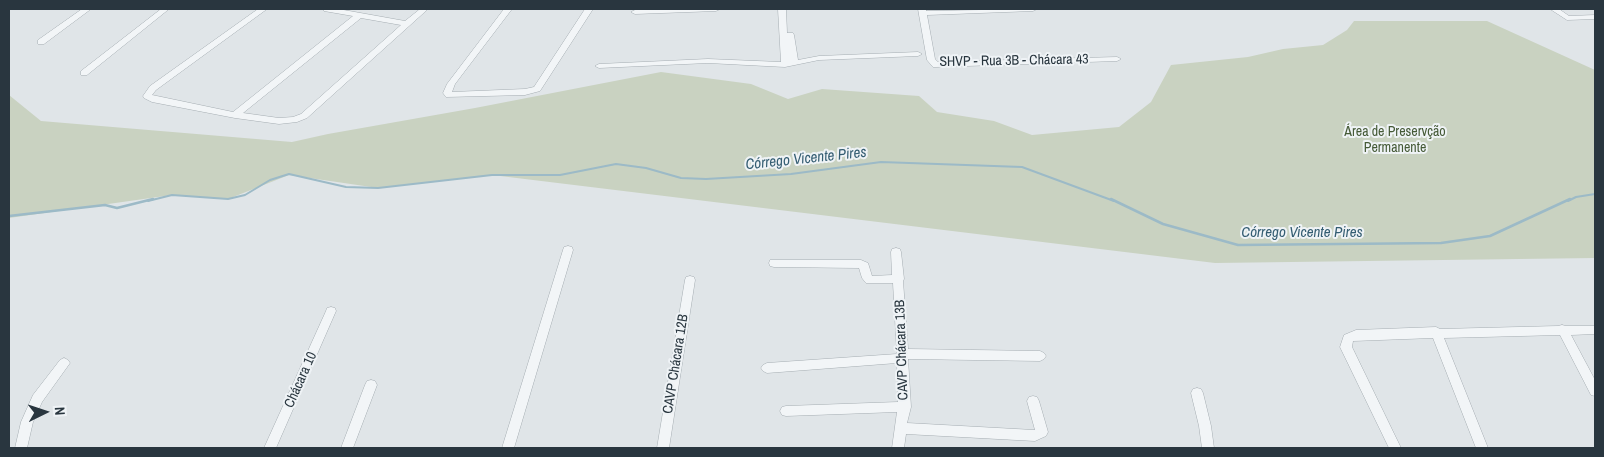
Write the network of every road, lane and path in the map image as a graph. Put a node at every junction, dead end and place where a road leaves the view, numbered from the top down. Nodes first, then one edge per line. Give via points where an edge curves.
1 (87, 9) edge
2 (165, 9) edge
3 (263, 9) edge
4 (327, 9) edge
5 (424, 9) edge
6 (508, 9) edge
7 (589, 9) edge
8 (716, 9) edge
9 (782, 9) edge
10 (788, 9) edge
11 (1033, 9) edge
12 (1554, 9) edge
13 (1590, 9) edge
14 (339, 10) edge
15 (922, 11) edge
16 (635, 12) dead end
17 (1595, 13) edge
18 (358, 16) junction
19 (1595, 17) edge
20 (407, 24) junction
21 (42, 42) dead end
22 (918, 54) dead end
23 (1117, 59) dead end
24 (789, 64) junction
25 (599, 66) dead end
26 (84, 74) dead end
27 (235, 114) junction
28 (568, 250) dead end
29 (896, 252) dead end
30 (774, 263) dead end
31 (899, 279) junction
32 (690, 280) dead end
33 (331, 311) dead end
34 (1562, 329) junction
35 (1595, 330) edge
36 (1436, 332) junction
37 (903, 356) junction
38 (1040, 356) dead end
39 (64, 363) dead end
40 (767, 368) dead end
41 (372, 384) dead end
42 (1595, 391) edge
43 (1197, 393) dead end
44 (1033, 401) dead end
45 (905, 406) junction
46 (786, 411) dead end
47 (901, 428) junction
48 (21, 448) edge
49 (270, 448) edge
50 (347, 448) edge
51 (508, 448) edge
52 (663, 448) edge
53 (898, 448) edge
54 (1208, 448) edge
55 (1395, 448) edge
56 (1482, 448) edge

1 - 21 street
2 - 26 street
3 - 27 street via 153,88 147,96
4 - 14 street
5 - 20 street
6 - 7 street via 447,93 456,96 525,92 539,87
8 - 16 street
9 - 24 street
10 - 24 street
11 - 15 street, SHVP - Rua 3B - Chácara 43
12 - 19 street via 1567,18
13 - 17 street
14 - 18 street
15 - 23 street, SHVP - Rua 3B - Chácara 43 via 931,60 936,64
18 - 20 street
18 - 27 street
20 - 27 street via 304,116 288,121
22 - 24 street via 819,58
24 - 25 street via 708,61
28 - 51 street
29 - 31 street, CAVP Chácara 13B
30 - 31 street via 861,264 870,280
31 - 37 street, CAVP Chácara 13B
32 - 52 street, CAVP Chácara 12B
33 - 49 street, Chácara 10
34 - 35 street
34 - 36 street
34 - 42 street
36 - 55 street via 1348,338 1346,346
36 - 56 street
37 - 38 street
37 - 40 street
37 - 45 street, CAVP Chácara 13B
39 - 48 street via 37,399
41 - 50 street
43 - 54 street
44 - 47 street via 1042,432 1038,436
45 - 46 street
45 - 47 street, CAVP Chácara 13B
47 - 53 street, CAVP Chácara 13B

